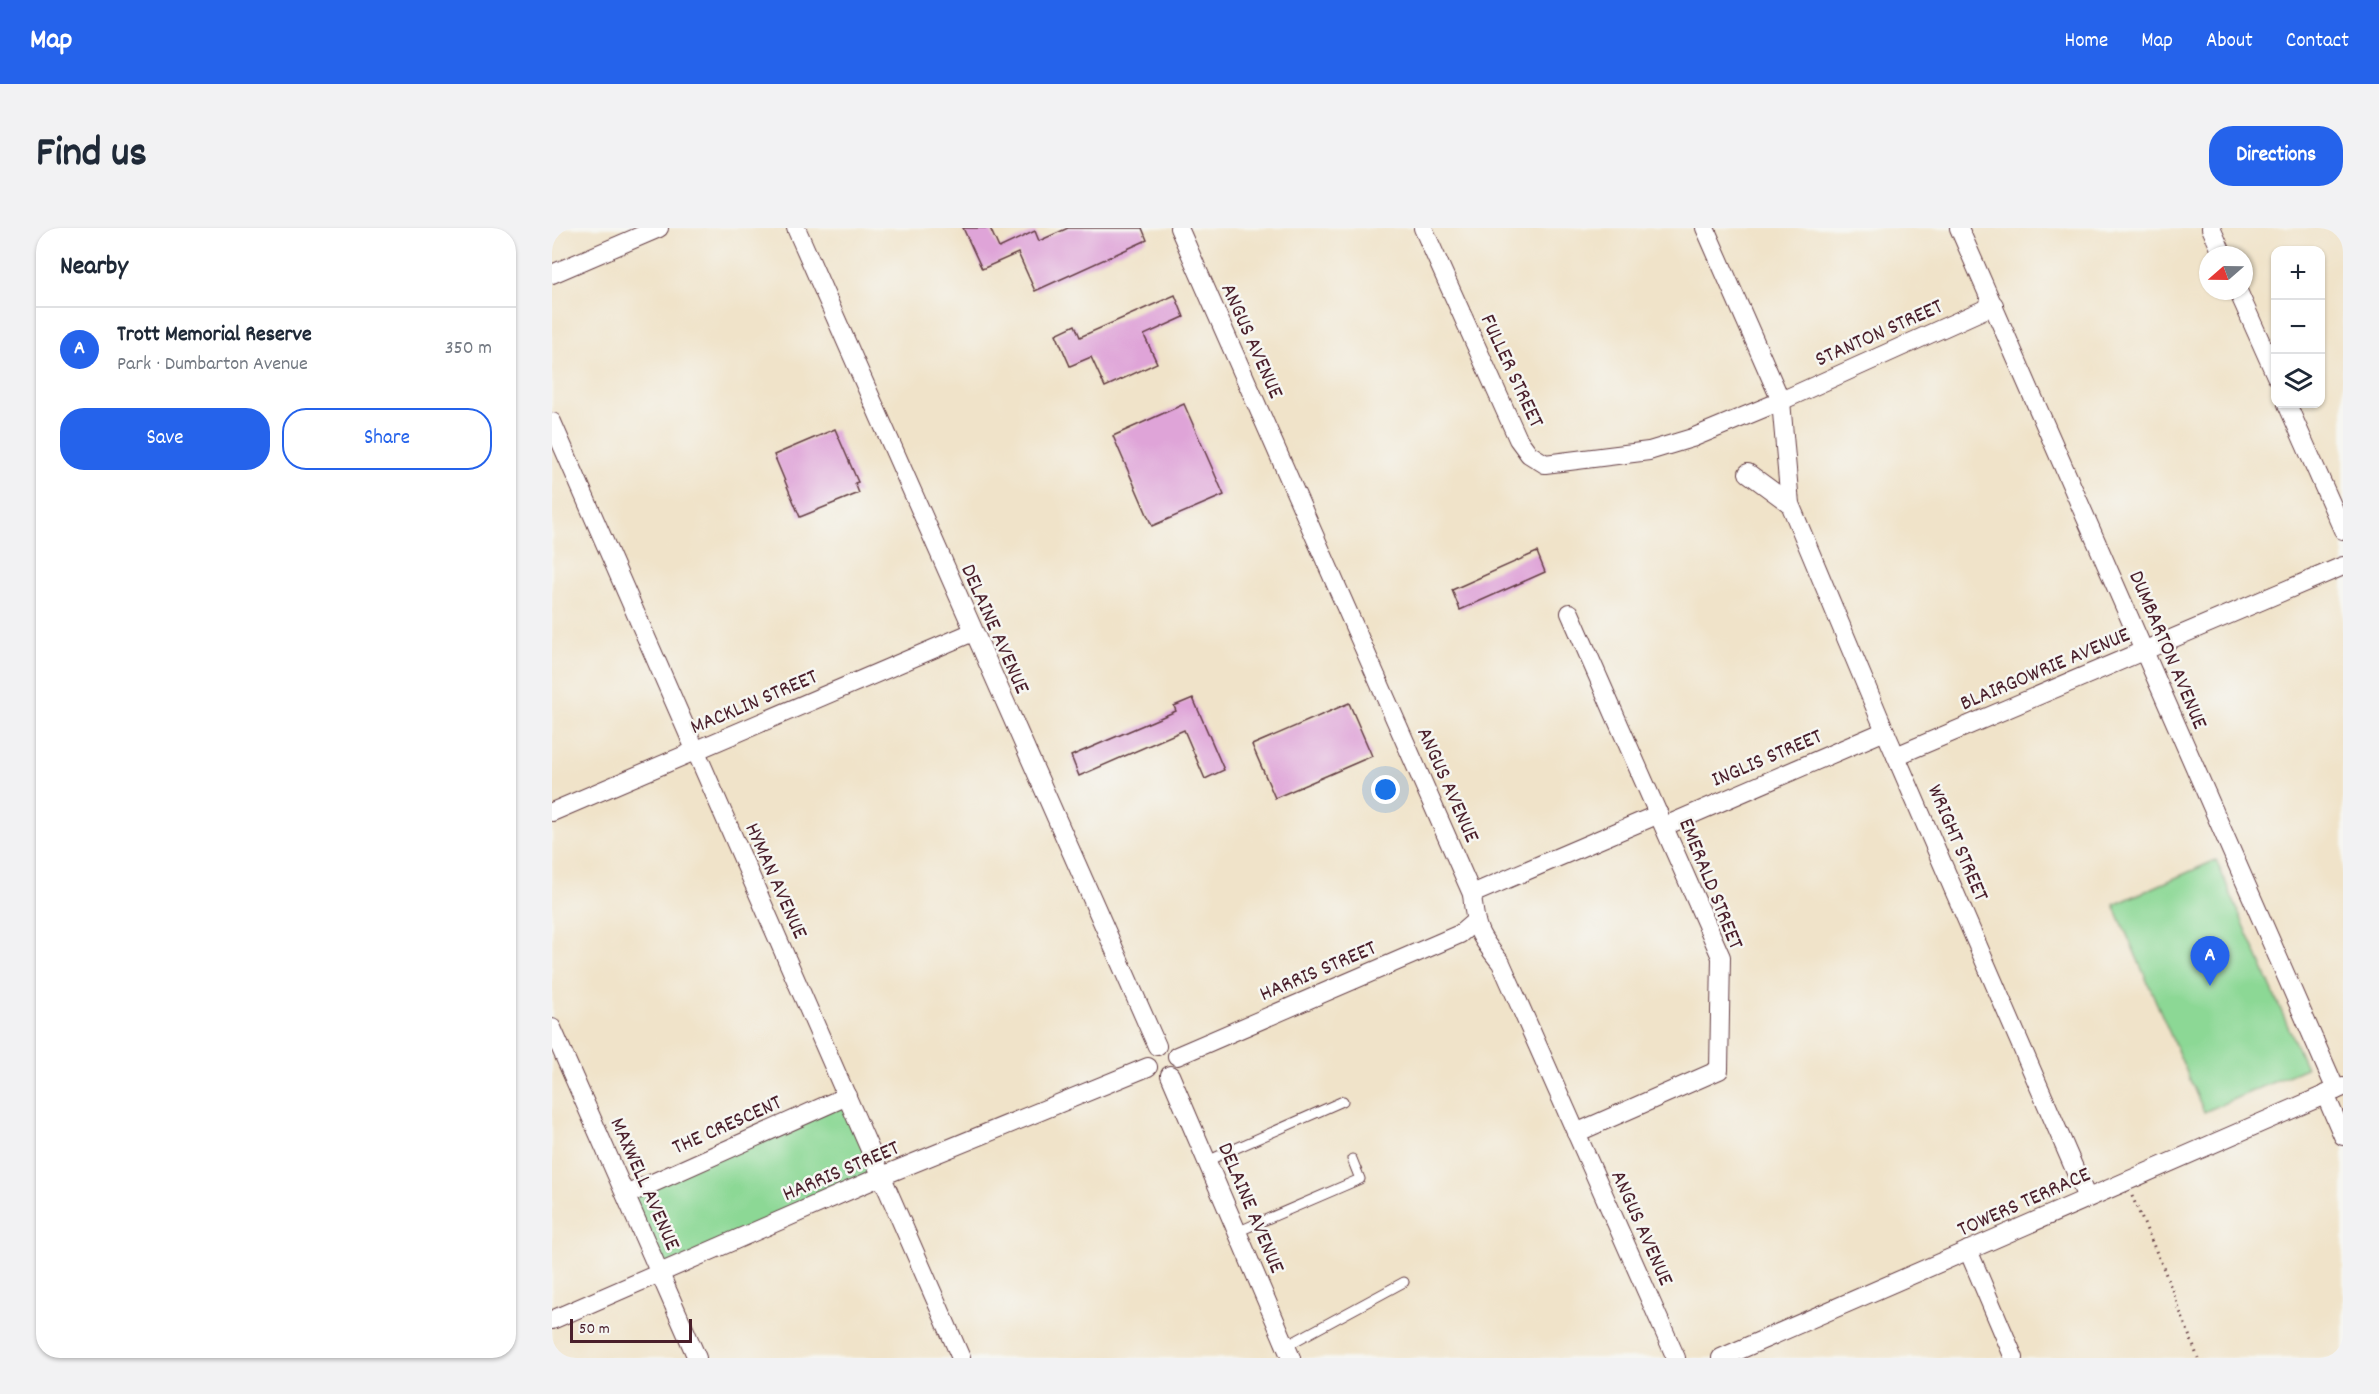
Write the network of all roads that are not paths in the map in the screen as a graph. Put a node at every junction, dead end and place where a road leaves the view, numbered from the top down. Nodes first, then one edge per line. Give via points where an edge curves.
1 (658, 228) edge
2 (796, 228) edge
3 (1179, 228) edge
4 (1423, 228) edge
5 (1705, 228) edge
6 (1959, 228) edge
7 (2211, 228) edge
8 (2219, 246) edge
9 (552, 274) edge
10 (2242, 300) edge
11 (1994, 305) junction
12 (2271, 365) edge
13 (1781, 401) junction
14 (2290, 408) edge
15 (552, 422) edge
16 (1748, 473) dead end
17 (1790, 504) junction
18 (2343, 531) edge
19 (2343, 566) edge
20 (1570, 613) dead end
21 (973, 632) junction
22 (2144, 650) junction
23 (1885, 731) junction
24 (695, 751) junction
25 (1896, 756) junction
26 (552, 812) edge
27 (1662, 820) junction
28 (1473, 894) junction
29 (1474, 922) junction
30 (552, 1028) edge
31 (1157, 1046) junction
32 (1177, 1056) junction
33 (1148, 1067) junction
34 (1170, 1075) junction
35 (2335, 1090) edge
36 (847, 1096) junction
37 (1343, 1101) dead end
38 (1576, 1133) junction
39 (2343, 1136) edge
40 (1352, 1159) dead end
41 (1207, 1161) junction
42 (882, 1176) junction
43 (626, 1195) junction
44 (2087, 1198) junction
45 (1237, 1232) junction
46 (1968, 1250) junction
47 (660, 1273) junction
48 (1404, 1282) dead end
49 (552, 1320) edge
50 (1289, 1352) edge
51 (1740, 1354) edge
52 (697, 1358) edge
53 (961, 1358) edge
54 (1676, 1358) edge
55 (1721, 1358) edge
56 (2014, 1358) edge

1 - 9 street
2 - 21 street, DELAINE AVENUE
3 - 28 street, ANGUS AVENUE
4 - 13 street, FULLER STREET via 1518,439 1529,454 1545,464 1649,451 1692,438
5 - 13 street, WRIGHT STREET
6 - 11 street, DUMBARTON AVENUE
7 - 8 street
10 - 12 street
11 - 13 street, STANTON STREET
11 - 22 street, DUMBARTON AVENUE
13 - 17 street, WRIGHT STREET
14 - 18 street
15 - 24 street, HYMAN AVENUE
16 - 17 street
17 - 23 street, WRIGHT STREET
19 - 22 street, BLAIRGOWRIE AVENUE
20 - 27 street, EMERALD STREET
21 - 24 street, MACKLIN STREET
21 - 31 street, DELAINE AVENUE
22 - 25 street, BLAIRGOWRIE AVENUE
22 - 35 street, DUMBARTON AVENUE
23 - 25 street, WRIGHT STREET
23 - 27 street, INGLIS STREET
24 - 26 street, MACKLIN STREET
24 - 36 street, HYMAN AVENUE
25 - 44 street, WRIGHT STREET
27 - 28 street, INGLIS STREET
27 - 38 street, EMERALD STREET via 1721,957 1719,1070
28 - 29 street, ANGUS AVENUE
29 - 32 street, HARRIS STREET via 1460,934
29 - 38 street, ANGUS AVENUE via 1501,963
30 - 43 street, MAXWELL AVENUE
31 - 32 street via 1166,1045
31 - 33 street via 1148,1056
32 - 34 street via 1177,1066
33 - 34 street via 1160,1077
33 - 42 street, HARRIS STREET
34 - 41 street, DELAINE AVENUE
35 - 39 street, DUMBARTON AVENUE
35 - 44 street, TOWERS TERRACE
36 - 42 street, HYMAN AVENUE
36 - 43 street, THE CRESCENT
37 - 41 lane
38 - 54 street, ANGUS AVENUE
40 - 45 lane via 1360,1179
41 - 45 street, DELAINE AVENUE
42 - 47 street, HARRIS STREET
42 - 53 street, HYMAN AVENUE
43 - 47 street, MAXWELL AVENUE
44 - 46 street, TOWERS TERRACE
45 - 50 street, DELAINE AVENUE
46 - 51 street, TOWERS TERRACE
46 - 56 street
47 - 49 street, HARRIS STREET
47 - 52 street, MAXWELL AVENUE
48 - 50 lane
51 - 55 street, TOWERS TERRACE

